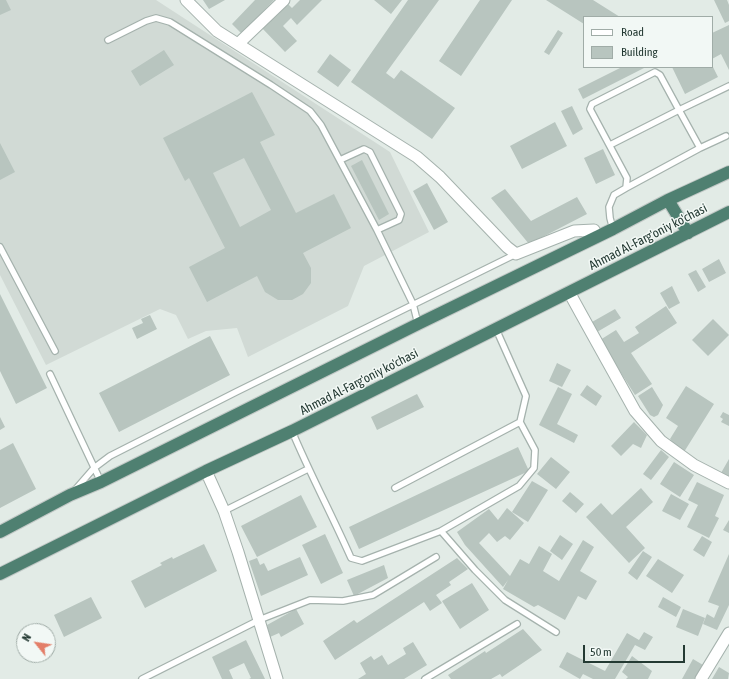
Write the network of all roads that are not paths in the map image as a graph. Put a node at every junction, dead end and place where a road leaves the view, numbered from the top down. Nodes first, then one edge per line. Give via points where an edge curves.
1 (186, 0) edge
2 (284, 0) edge
3 (108, 40) dead end
4 (238, 44) junction
5 (729, 86) edge
6 (679, 110) junction
7 (728, 135) edge
8 (729, 142) edge
9 (610, 145) junction
10 (700, 148) junction
11 (340, 160) junction
12 (729, 172) edge
13 (626, 188) junction
14 (668, 200) junction
15 (729, 212) edge
16 (613, 229) junction
17 (377, 230) junction
18 (688, 233) junction
19 (595, 238) junction
20 (0, 247) edge
21 (516, 254) junction
22 (570, 292) junction
23 (413, 304) junction
24 (418, 324) junction
25 (496, 328) junction
26 (56, 352) dead end
27 (50, 374) dead end
28 (520, 422) junction
29 (292, 431) junction
30 (94, 468) junction
31 (308, 469) junction
32 (206, 471) junction
33 (102, 482) junction
34 (729, 483) edge
35 (395, 488) dead end
36 (70, 495) junction
37 (224, 511) junction
38 (441, 531) junction
39 (0, 532) edge
40 (436, 557) dead end
41 (0, 574) edge
42 (259, 620) junction
43 (517, 624) dead end
44 (556, 632) dead end
45 (729, 633) edge
46 (142, 679) edge
47 (277, 679) edge
48 (424, 679) edge
49 (701, 679) edge

1 - 4 street via 217,31
2 - 4 street
3 - 11 lane via 156,18 170,22 310,111 321,124
4 - 21 street via 417,157
5 - 6 lane
6 - 9 lane
6 - 9 lane via 660,76 655,72 592,104 590,109
6 - 10 lane
7 - 8 lane
7 - 10 lane
9 - 13 lane via 627,178
10 - 13 lane
11 - 17 lane
11 - 17 lane via 364,149 370,152 401,214 399,220
12 - 14 highway, Ahmad Al-Farg'oniy ko'chasi
13 - 16 lane via 614,196 609,206
14 - 16 highway, Ahmad Al-Farg'oniy ko'chasi
14 - 18 highway
15 - 18 highway, Ahmad Al-Farg'oniy ko'chasi
16 - 19 highway, Ahmad Al-Farg'oniy ko'chasi
17 - 23 lane
18 - 22 highway, Ahmad Al-Farg'oniy ko'chasi
19 - 21 street via 594,230 574,231
19 - 24 highway, Ahmad Al-Farg'oniy ko'chasi
20 - 26 lane
21 - 23 lane
22 - 25 highway, Ahmad Al-Farg'oniy ko'chasi
22 - 34 street via 635,411 662,441 694,464
23 - 24 lane
23 - 30 lane via 110,456
24 - 33 highway, Ahmad Al-Farg'oniy ko'chasi
25 - 28 lane via 526,396
25 - 29 highway, Ahmad Al-Farg'oniy ko'chasi
27 - 30 lane
28 - 35 lane
28 - 38 lane via 535,450 534,468 519,486
29 - 31 lane
29 - 32 highway, Ahmad Al-Farg'oniy ko'chasi
30 - 33 lane
30 - 36 lane
31 - 37 lane
31 - 38 lane via 351,558 362,561
32 - 37 street
32 - 41 highway, Ahmad Al-Farg'oniy ko'chasi
33 - 36 highway, Ahmad Al-Farg'oniy ko'chasi
36 - 39 highway, Ahmad Al-Farg'oniy ko'chasi
37 - 42 street
38 - 44 lane via 505,600
40 - 42 lane via 373,595 343,601 310,600
42 - 46 lane
42 - 47 street
43 - 48 lane
45 - 49 street

